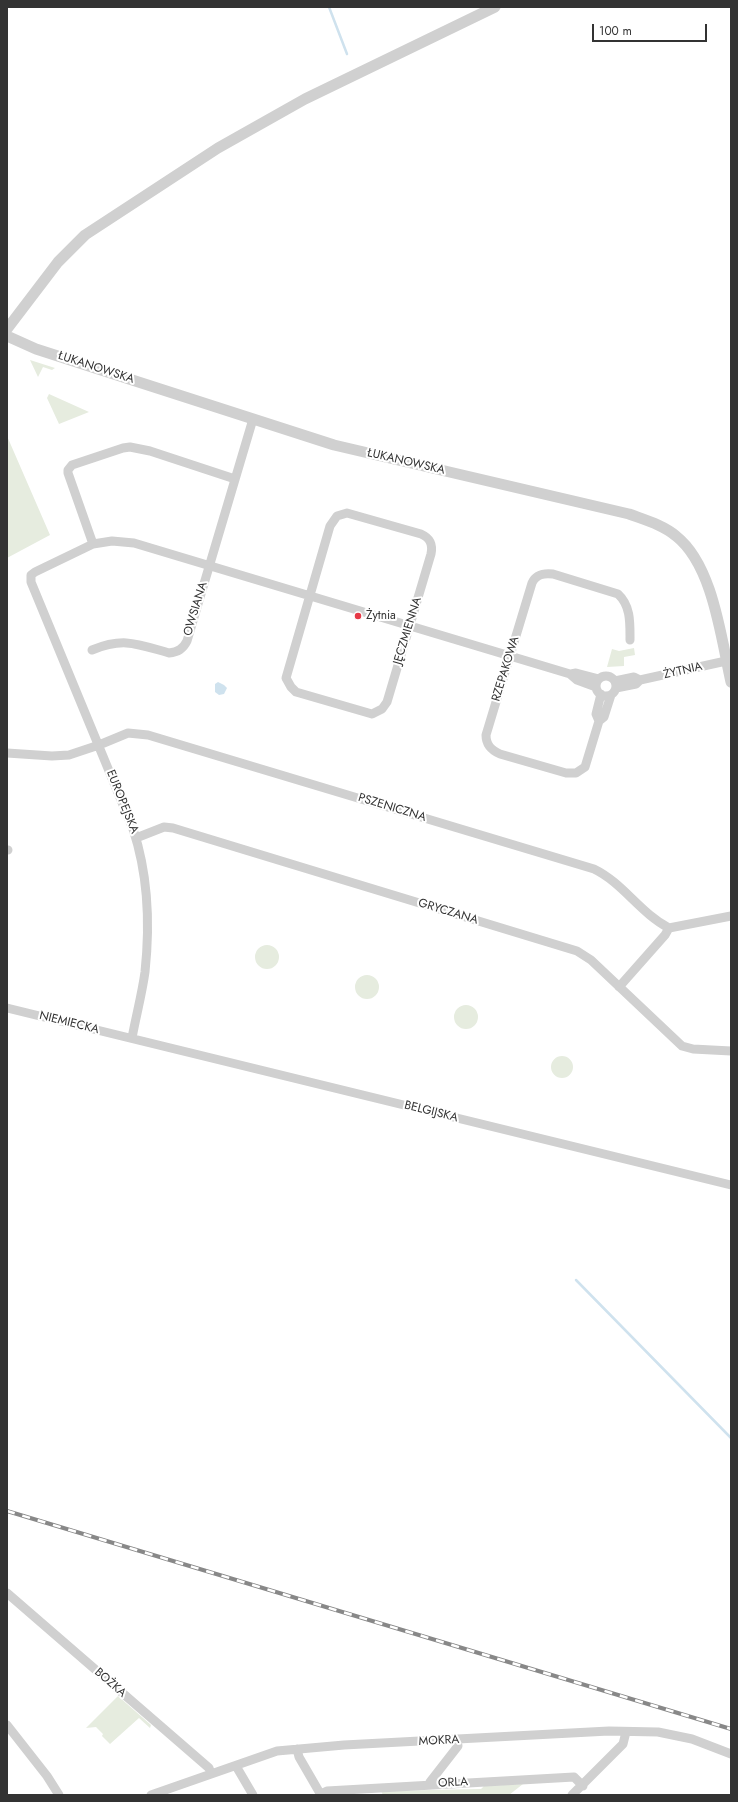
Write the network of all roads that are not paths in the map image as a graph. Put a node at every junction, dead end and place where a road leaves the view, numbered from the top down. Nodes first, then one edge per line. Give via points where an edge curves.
1 (496, 7) edge
2 (7, 329) edge
3 (7, 336) edge
4 (253, 419) junction
5 (235, 479) junction
6 (93, 544) junction
7 (209, 565) junction
8 (30, 579) joint
9 (310, 596) junction
10 (410, 626) junction
11 (630, 640) dead end
12 (92, 650) dead end
13 (727, 654) edge
14 (509, 656) junction
15 (731, 682) edge
16 (606, 687) junction
17 (99, 745) junction
18 (7, 753) edge
19 (136, 838) junction
20 (731, 916) edge
21 (668, 928) junction
22 (619, 987) junction
23 (7, 1008) edge
24 (132, 1038) junction
25 (731, 1051) edge
26 (731, 1186) edge
27 (7, 1593) edge
28 (7, 1725) edge
29 (626, 1732) junction
30 (458, 1740) junction
31 (297, 1749) junction
32 (731, 1754) edge
33 (236, 1766) junction
34 (211, 1774) junction
35 (430, 1785) junction
36 (583, 1786) junction
37 (58, 1795) edge
38 (151, 1795) edge
39 (253, 1795) edge
40 (321, 1795) edge
41 (572, 1795) edge

1 - 2 street via 298,103 218,148 92,231 58,262
3 - 4 street, ŁUKANOWSKA via 36,349
4 - 5 street, OWSIANA
4 - 13 street, ŁUKANOWSKA via 334,445 629,514 667,529 688,547 702,570 709,586
5 - 6 street via 150,451 130,447 76,464 70,467 68,473
5 - 7 street, OWSIANA
6 - 7 street, ŻYTNIA via 134,543
6 - 8 street, ŻYTNIA via 35,572
7 - 9 street, ŻYTNIA
7 - 12 street, OWSIANA via 186,641 179,650 169,653 125,642 112,643
8 - 17 street, EUROPEJSKA
9 - 10 street, ŻYTNIA
9 - 10 street, JĘCZMIENNA via 330,526 336,517 352,513 426,536 432,546
9 - 10 street, JĘCZMIENNA via 286,674 287,682 296,692 367,713 379,711 387,702
10 - 14 street, ŻYTNIA
11 - 14 street, RZEPAKOWA via 627,608 618,594 547,573 536,577 532,583
13 - 15 street, ŁUKANOWSKA
13 - 16 street, ŻYTNIA via 640,680 636,684
14 - 16 street, ŻYTNIA via 570,674 576,673
14 - 16 street, RZEPAKOWA via 486,735 488,744 496,752 566,773 576,773 585,767 599,721 596,714
17 - 18 street, PSZENICZNA via 61,756
17 - 19 street, EUROPEJSKA
17 - 21 street, PSZENICZNA via 128,733 148,735 594,869
19 - 22 street, GRYCZANA via 164,827 173,828 570,949 584,955
19 - 24 street, EUROPEJSKA via 144,878 146,953
20 - 21 street
21 - 22 street via 665,935
22 - 25 street, GRYCZANA via 682,1046
23 - 24 street, NIEMIECKA
24 - 26 street, BELGIJSKA
27 - 34 street, BOŻKA via 209,1768
28 - 37 street via 47,1776
29 - 30 street, MOKRA
29 - 32 street, MOKRA via 658,1732 683,1737
29 - 36 street via 622,1744
30 - 31 street, MOKRA
30 - 35 street via 458,1746
31 - 33 street, MOKRA via 277,1751
31 - 40 street
33 - 34 street, MOKRA
33 - 39 street
34 - 38 street, MOKRA
35 - 36 street, ORLA via 574,1778
35 - 40 street, ORLA via 327,1791
36 - 41 street

